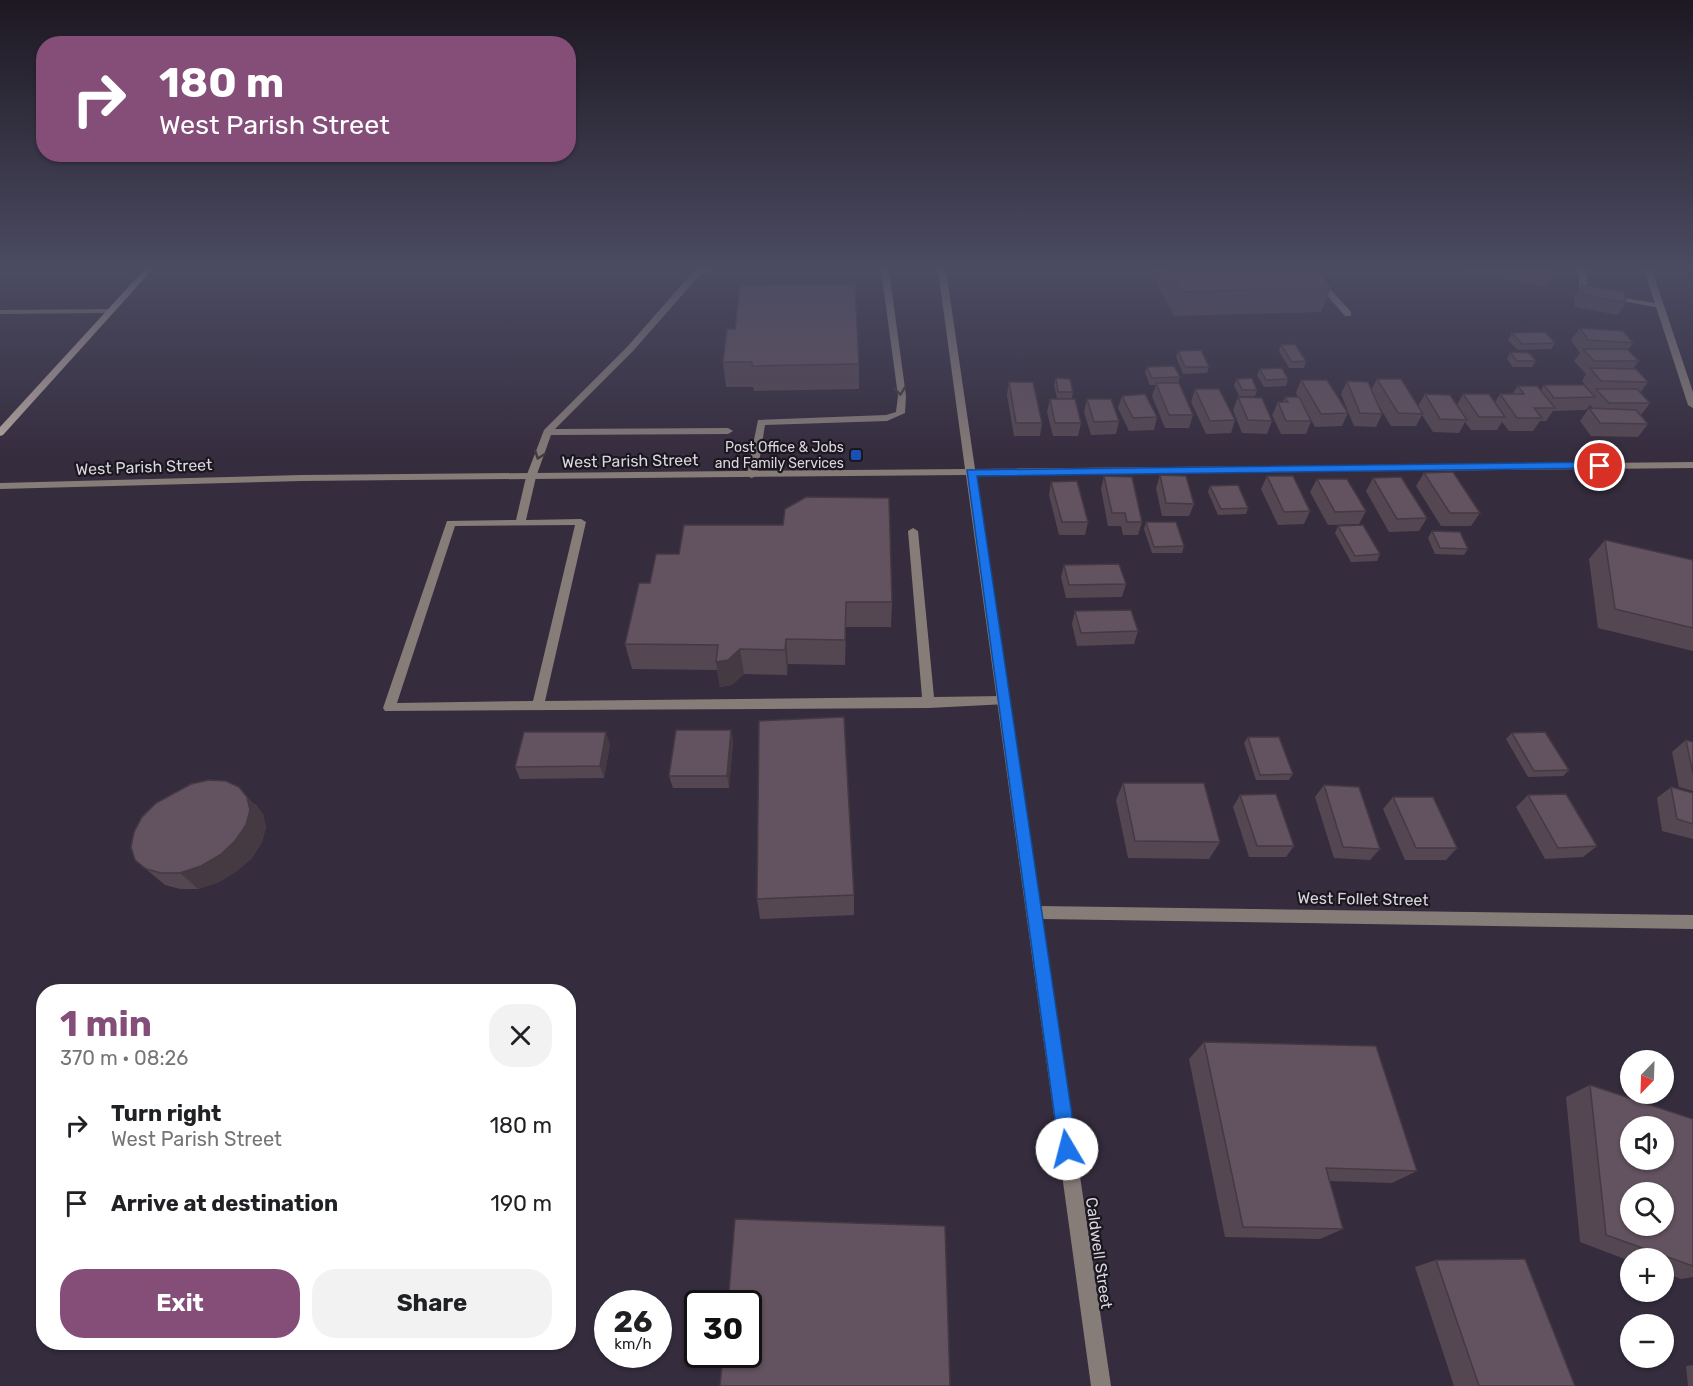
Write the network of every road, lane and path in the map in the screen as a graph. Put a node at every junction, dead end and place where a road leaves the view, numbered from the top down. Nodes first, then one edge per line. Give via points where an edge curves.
1 (89, 335) edge
2 (643, 335) edge
3 (894, 335) edge
4 (951, 335) edge
5 (1670, 335) edge
6 (1693, 405) edge
7 (728, 430) dead end
8 (548, 432) junction
9 (0, 433) edge
10 (1693, 465) edge
11 (971, 473) junction
12 (753, 475) junction
13 (531, 477) junction
14 (0, 486) edge
15 (520, 523) junction
16 (913, 531) dead end
17 (1003, 701) junction
18 (929, 703) junction
19 (538, 706) junction
20 (1033, 912) junction
21 (1693, 922) edge
22 (1101, 1386) edge

1 - 9 main road
2 - 8 street
3 -> 12 street via 902,396 900,413 887,418 761,422
4 - 11 street, Caldwell Street
5 - 6 street
7 - 8 street
8 -> 13 street
10 - 11 street, West Parish Street
11 - 12 street, West Parish Street
11 - 17 street, Caldwell Street
12 - 13 street, West Parish Street
13 - 14 street, West Parish Street
13 - 15 street
15 - 19 street via 581,522
15 - 19 street via 451,523 389,708
16 - 18 street
17 - 18 street
17 - 20 street, Caldwell Street
18 - 19 street
20 - 21 street, West Follet Street
20 - 22 street, Caldwell Street

